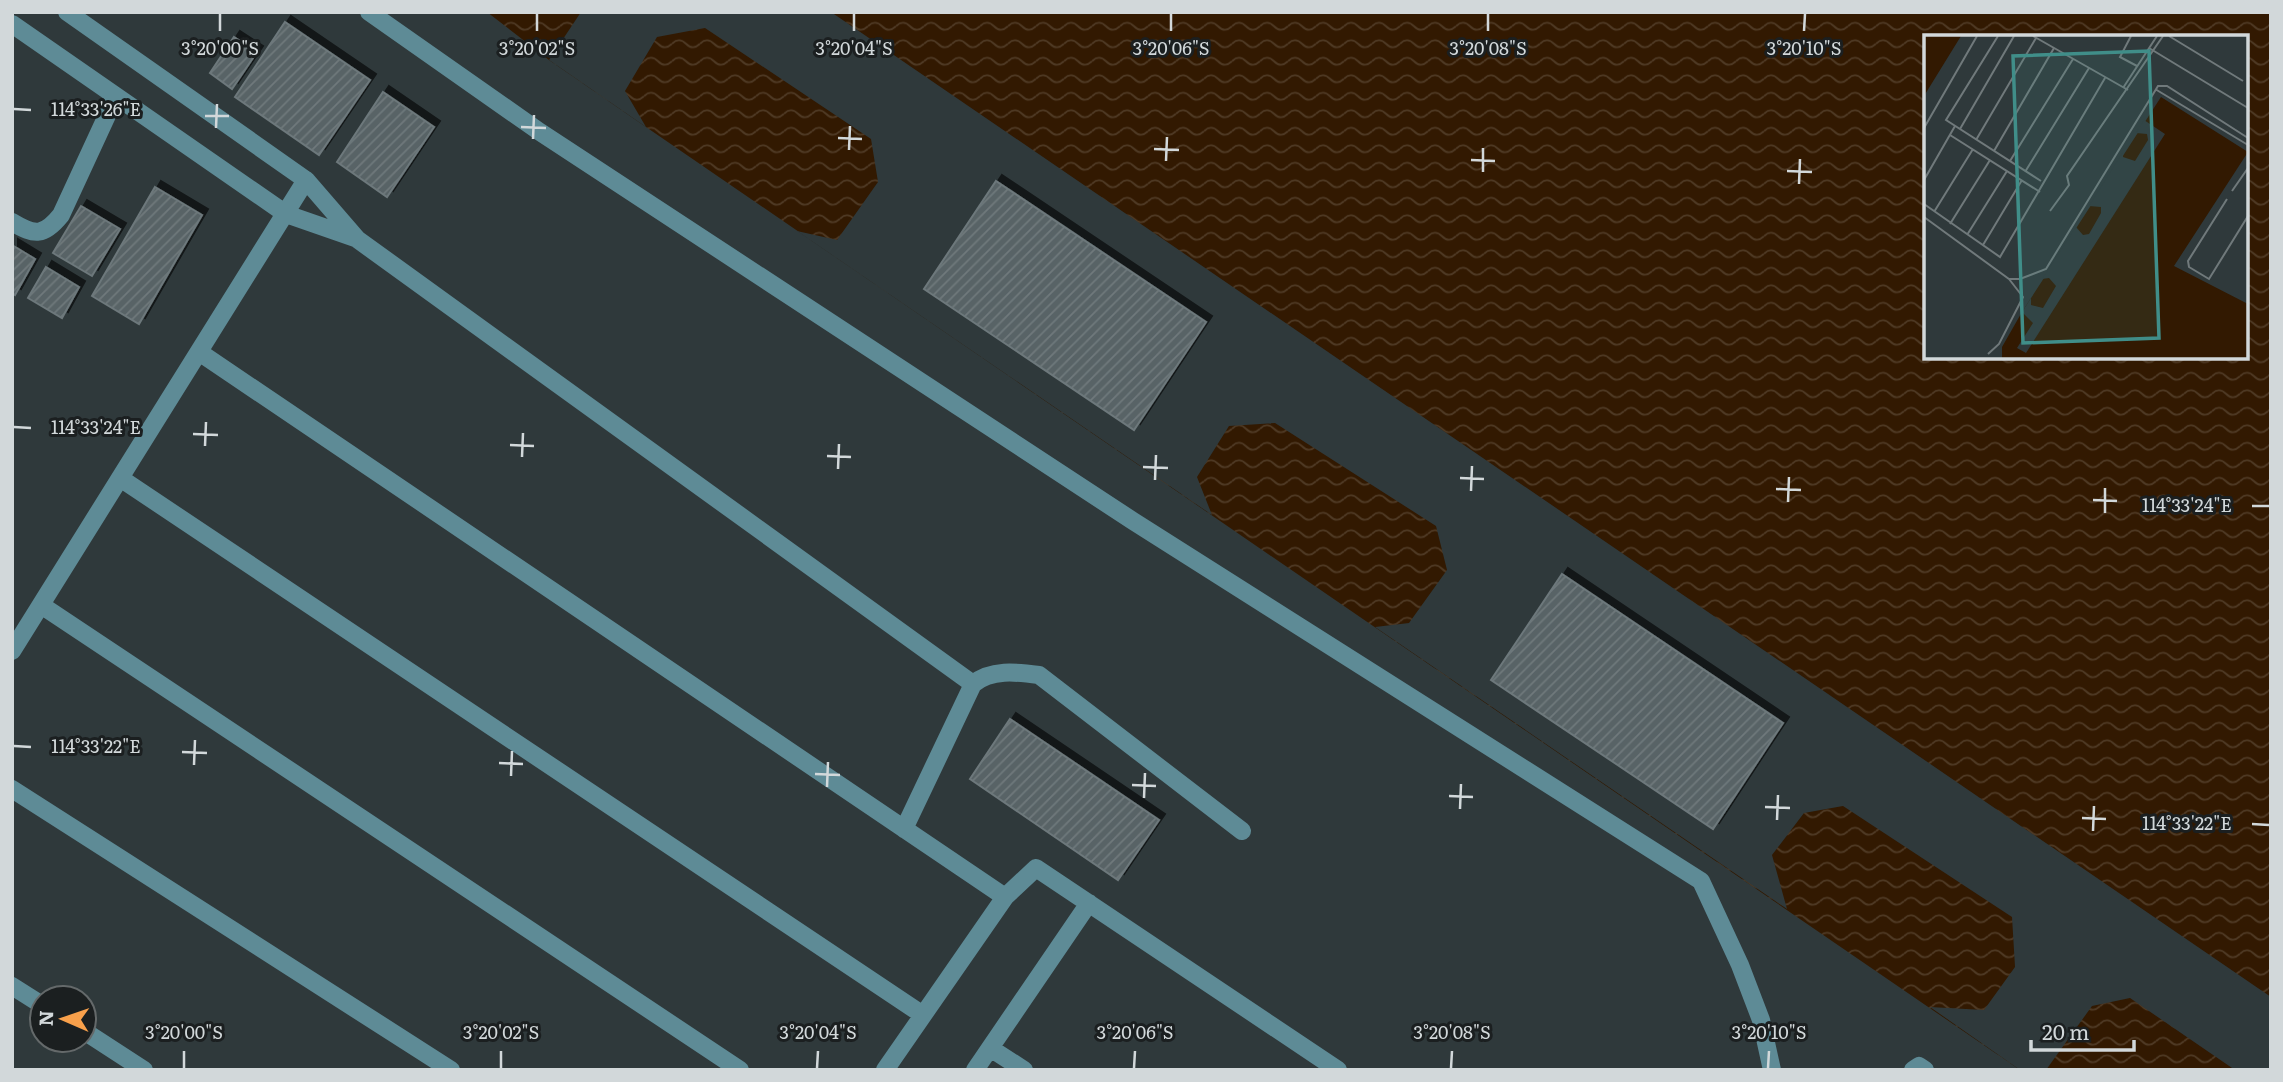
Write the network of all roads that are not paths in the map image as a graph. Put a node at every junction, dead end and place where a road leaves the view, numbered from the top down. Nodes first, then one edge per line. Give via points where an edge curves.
1 (67, 12) edge
2 (369, 12) edge
3 (12, 24) edge
4 (116, 96) junction
5 (306, 180) junction
6 (286, 214) junction
7 (12, 222) edge
8 (357, 239) junction
9 (199, 352) junction
10 (120, 478) junction
11 (41, 605) junction
12 (12, 651) edge
13 (973, 684) junction
14 (12, 789) edge
15 (904, 829) junction
16 (1242, 831) dead end
17 (1005, 897) junction
18 (1089, 903) junction
19 (12, 986) edge
20 (28, 996) edge
21 (923, 1015) junction
22 (98, 1040) edge
23 (990, 1048) junction
24 (144, 1070) edge
25 (451, 1070) edge
26 (740, 1070) edge
27 (884, 1070) edge
28 (975, 1070) edge
29 (1024, 1070) edge
30 (1338, 1070) edge
31 (1772, 1070) edge
32 (1913, 1070) edge
33 (1925, 1070) edge

1 - 5 lane
2 - 31 lane via 540,132 1133,522 1701,881 1753,998
3 - 4 lane
4 - 6 lane
4 - 7 lane via 61,215 40,233
5 - 6 lane
5 - 8 lane
6 - 8 lane
6 - 9 lane
8 - 13 lane
9 - 10 lane
9 - 15 lane
10 - 11 lane
10 - 21 lane
11 - 12 lane
11 - 26 lane
13 - 15 lane
13 - 16 lane via 983,676 1039,675
14 - 25 lane
15 - 17 lane
17 - 18 lane via 1036,868
17 - 21 lane
18 - 23 lane
18 - 30 lane
19 - 20 lane
21 - 27 lane
22 - 24 lane
23 - 28 lane
23 - 29 lane
32 - 33 lane via 1919,1066

